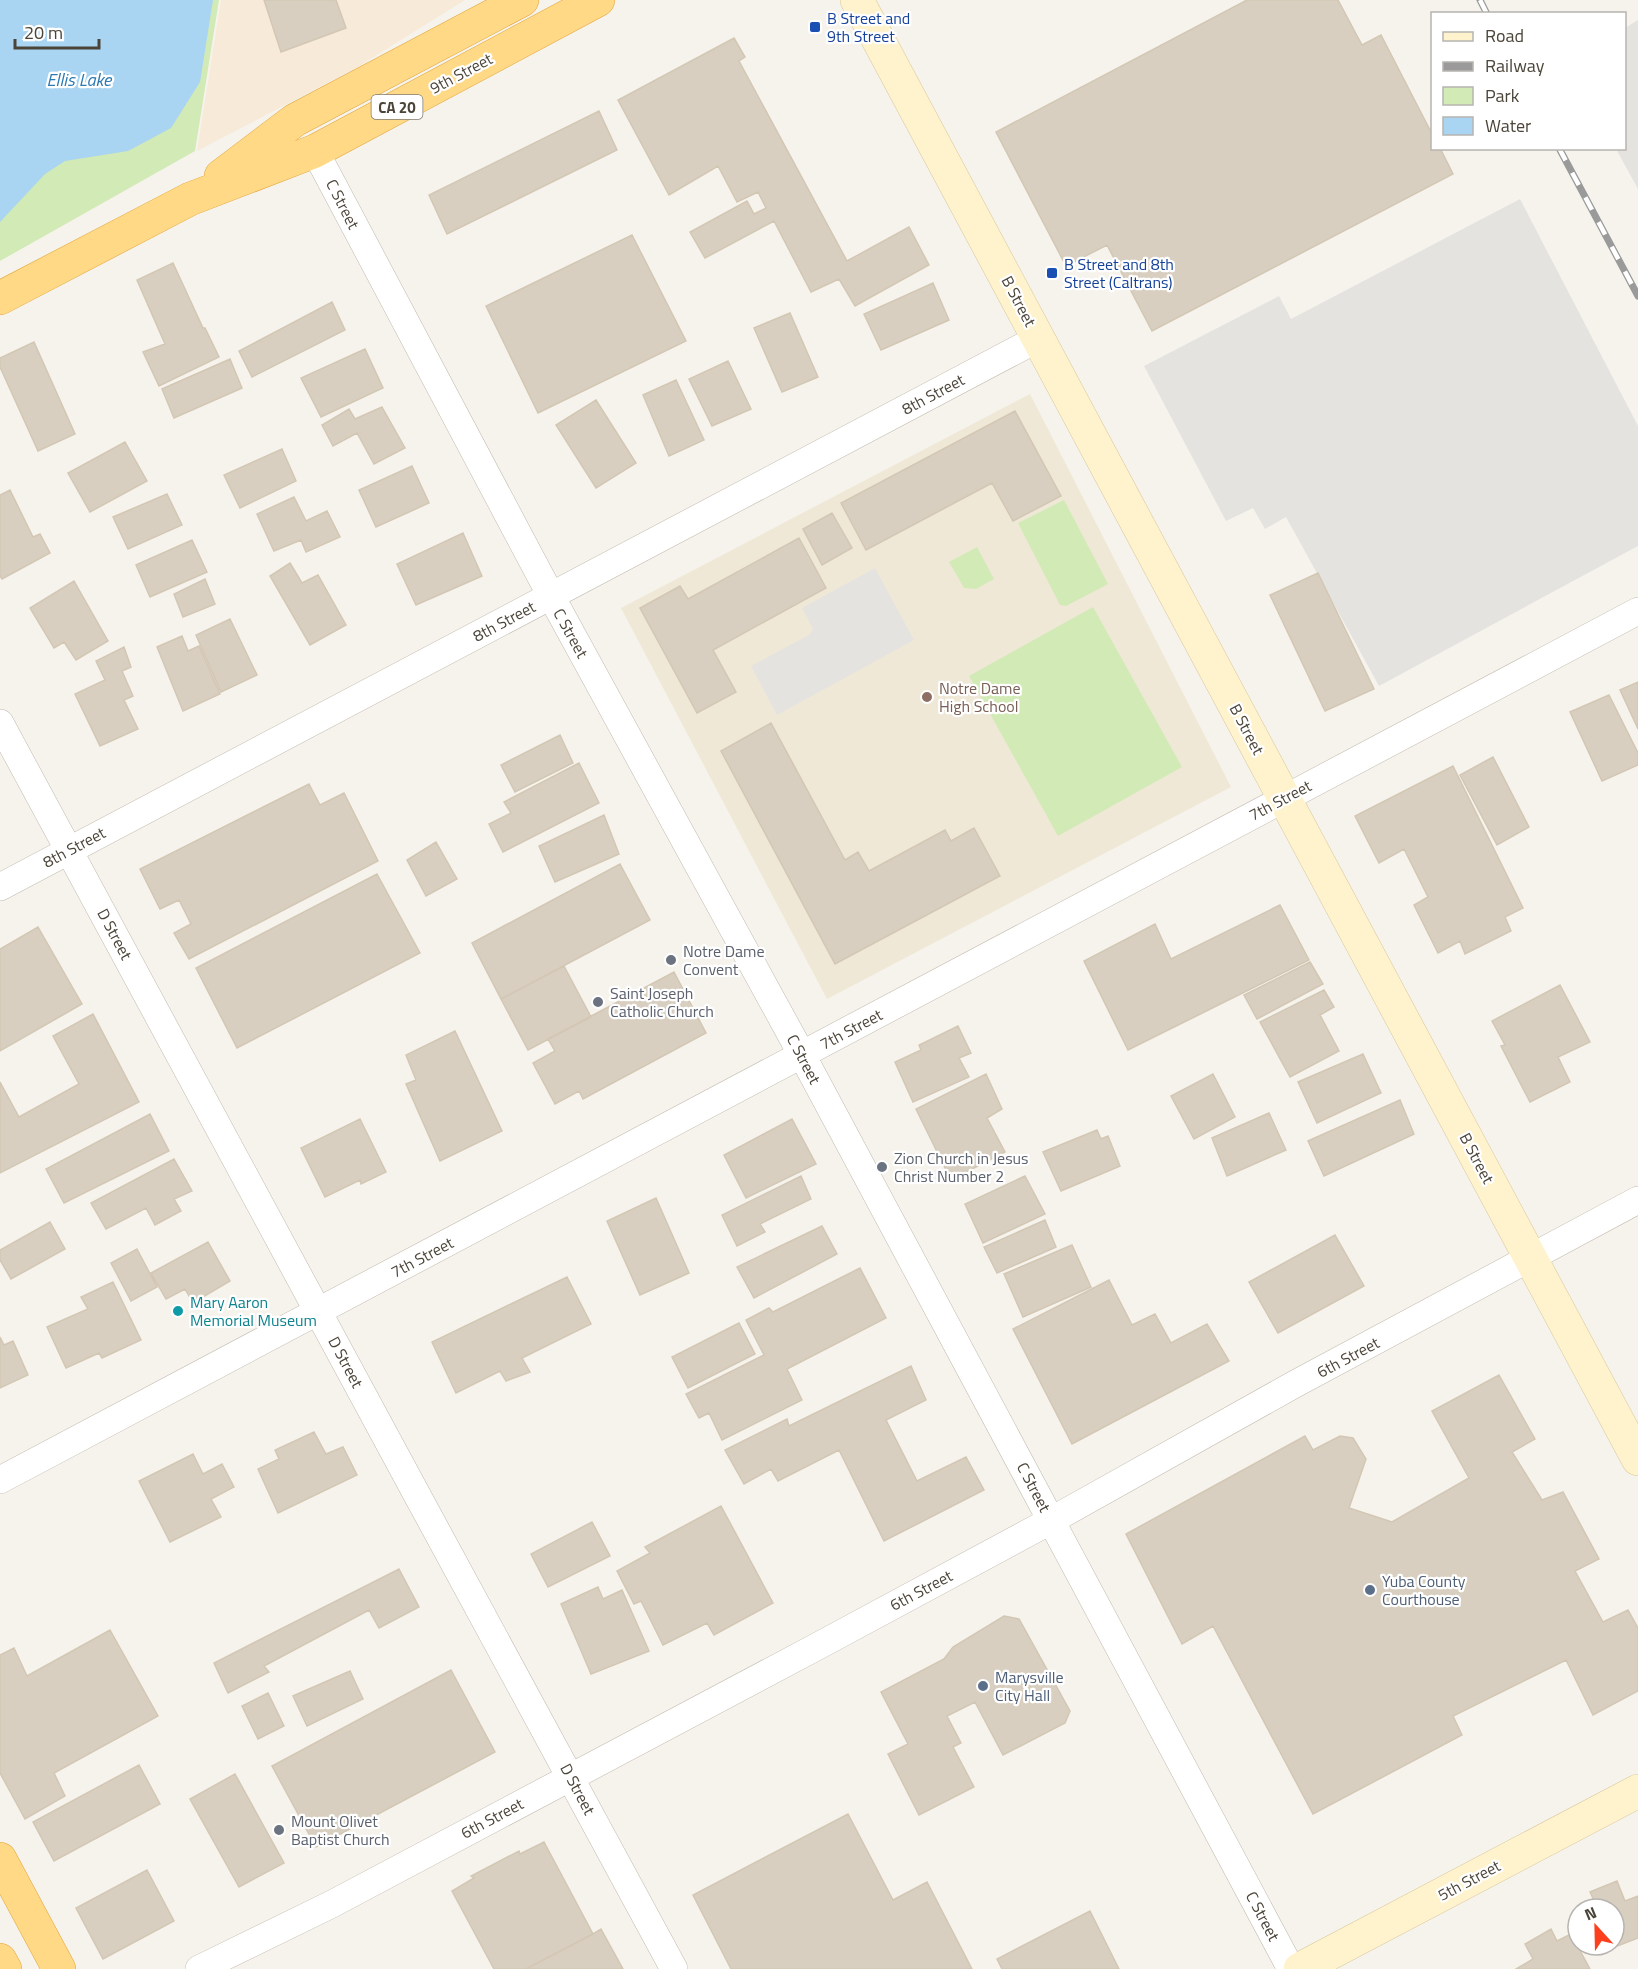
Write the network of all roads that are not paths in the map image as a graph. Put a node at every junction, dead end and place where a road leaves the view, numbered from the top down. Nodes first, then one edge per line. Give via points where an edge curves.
1 (522, 0) edge
2 (598, 0) edge
3 (857, 0) edge
4 (315, 151) junction
5 (190, 199) junction
6 (0, 298) edge
7 (1039, 338) junction
8 (551, 596) junction
9 (1638, 610) edge
10 (0, 723) edge
11 (1284, 799) junction
12 (70, 849) junction
13 (0, 887) edge
14 (802, 1055) junction
15 (1638, 1200) edge
16 (1530, 1259) junction
17 (319, 1311) junction
18 (1638, 1459) edge
19 (0, 1479) edge
20 (1052, 1520) junction
21 (571, 1776) junction
22 (1638, 1791) edge
23 (0, 1860) edge
24 (0, 1960) edge
25 (5, 1969) edge
26 (59, 1969) edge
27 (199, 1969) edge
28 (674, 1969) edge
29 (1291, 1969) edge
30 (1300, 1969) edge

1 - 5 highway, 9th Street / CA 20 via 296,120
2 - 4 highway, 9th Street / CA 20
3 - 7 main road, B Street
4 - 5 highway, 9th Street / CA 20
4 - 8 street, C Street
5 - 6 highway, 9th Street / CA 20
7 - 8 street, 8th Street
7 - 11 main road, B Street
8 - 12 street, 8th Street
8 - 14 street, C Street
9 - 11 street, 7th Street
10 - 12 street, D Street
11 - 14 street, 7th Street
11 - 16 main road, B Street
12 - 13 street, 8th Street
12 - 17 street, D Street
14 - 17 street, 7th Street
14 - 20 street, C Street
15 - 16 street, 6th Street
16 - 18 main road, B Street
16 - 20 street, 6th Street
17 - 19 street, 7th Street
17 - 21 street, D Street
20 - 21 street, 6th Street
20 - 29 street, C Street
21 - 27 street, 6th Street via 332,1904
21 - 28 street, D Street
22 - 30 main road, 5th Street
23 - 26 highway
24 - 25 highway

